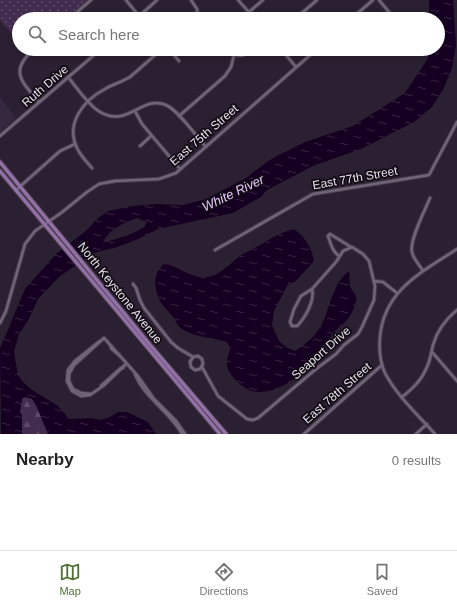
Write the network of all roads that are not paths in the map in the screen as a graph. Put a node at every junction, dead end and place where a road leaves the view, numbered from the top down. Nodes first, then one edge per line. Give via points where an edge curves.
1 (91, 0) edge
2 (126, 0) edge
3 (157, 0) edge
4 (191, 0) edge
5 (238, 0) edge
6 (263, 0) edge
7 (317, 0) edge
8 (373, 0) edge
9 (379, 0) edge
10 (77, 12) edge
11 (136, 12) edge
12 (144, 12) edge
13 (197, 12) edge
14 (249, 12) joint
15 (303, 12) edge
16 (362, 12) edge
17 (389, 12) dead end
18 (27, 56) edge
19 (93, 56) edge
20 (154, 56) edge
21 (175, 56) edge
22 (234, 56) edge
23 (287, 56) edge
24 (309, 56) edge
25 (179, 61) dead end
26 (296, 67) junction
27 (68, 78) junction
28 (88, 101) junction
29 (39, 102) junction
30 (135, 111) junction
31 (179, 116) junction
32 (457, 122) edge
33 (0, 136) edge
34 (151, 136) junction
35 (75, 144) junction
36 (140, 146) dead end
37 (206, 147) junction
38 (0, 162) edge
39 (92, 168) dead end
40 (180, 169) junction
41 (0, 171) edge
42 (20, 186) junction
43 (16, 190) junction
44 (430, 198) dead end
45 (47, 223) junction
46 (352, 247) junction
47 (457, 249) edge
48 (216, 250) dead end
49 (339, 256) junction
50 (423, 271) junction
51 (374, 281) junction
52 (133, 284) dead end
53 (312, 289) junction
54 (103, 291) junction
55 (397, 293) junction
56 (457, 310) edge
57 (0, 323) edge
58 (432, 351) junction
59 (193, 357) junction
60 (126, 364) junction
61 (382, 365) junction
62 (202, 367) junction
63 (457, 381) edge
64 (402, 397) junction
65 (427, 424) junction
66 (183, 434) edge
67 (220, 434) edge
68 (226, 434) edge
69 (304, 434) edge
70 (416, 434) edge
71 (435, 434) edge

1 - 10 street
2 - 11 street
3 - 12 street
4 - 13 street
5 - 14 street
6 - 14 street
7 - 15 street
8 - 16 street
9 - 17 street
18 - 29 street via 21,65 20,73 23,83
19 - 27 street, Ruth Drive
20 - 28 street via 130,77 105,88
21 - 25 street
22 - 31 street via 225,76
23 - 26 street
24 - 26 street, East 75th Street
26 - 37 street, East 75th Street
27 - 28 street
27 - 29 street, Ruth Drive
28 - 30 street via 97,110 110,115 122,116
28 - 35 street via 75,120
29 - 33 street, Ruth Drive
30 - 31 street via 148,103 158,103 172,108
30 - 34 street
31 - 37 street
32 - 48 street, East 77th Street via 429,175 313,194
34 - 36 street
34 - 40 street
35 - 39 street
35 - 42 street via 60,151
37 - 40 street, East 75th Street
38 - 42 main road, North Keystone Avenue
40 - 45 street, East 75th Street via 170,176 159,179 115,180 101,184
41 - 43 main road, North Keystone Avenue
42 - 43 street
42 - 45 main road, North Keystone Avenue
43 - 45 main road, North Keystone Avenue
44 - 50 street via 411,248
45 - 54 main road, North Keystone Avenue
45 - 57 street, East 75th Street via 33,233 25,244
46 - 49 street via 345,249
46 - 49 street, Seaport Drive via 330,234 328,236 332,248
46 - 51 street, Seaport Drive via 369,261
47 - 50 street
49 - 53 street
50 - 55 street
51 - 55 street via 383,282
51 - 62 street, Seaport Drive via 374,299 358,334 258,418 246,419 218,396
52 - 59 street via 144,308 171,342
53 - 53 street via 313,297 307,313 298,325 293,326 290,322 294,309 302,294
54 - 67 main road, North Keystone Avenue
54 - 68 main road, North Keystone Avenue
55 - 61 street via 381,326 379,346
56 - 58 street via 441,328
58 - 63 street
58 - 64 street via 422,377
59 - 62 street via 202,358
59 - 62 street via 190,363 192,368 196,370
60 - 60 street via 86,396 71,389 67,381 68,370 75,361 104,338
60 - 66 street via 148,395
61 - 64 street
61 - 69 street, East 78th Street
64 - 65 street
65 - 70 street
65 - 71 street

